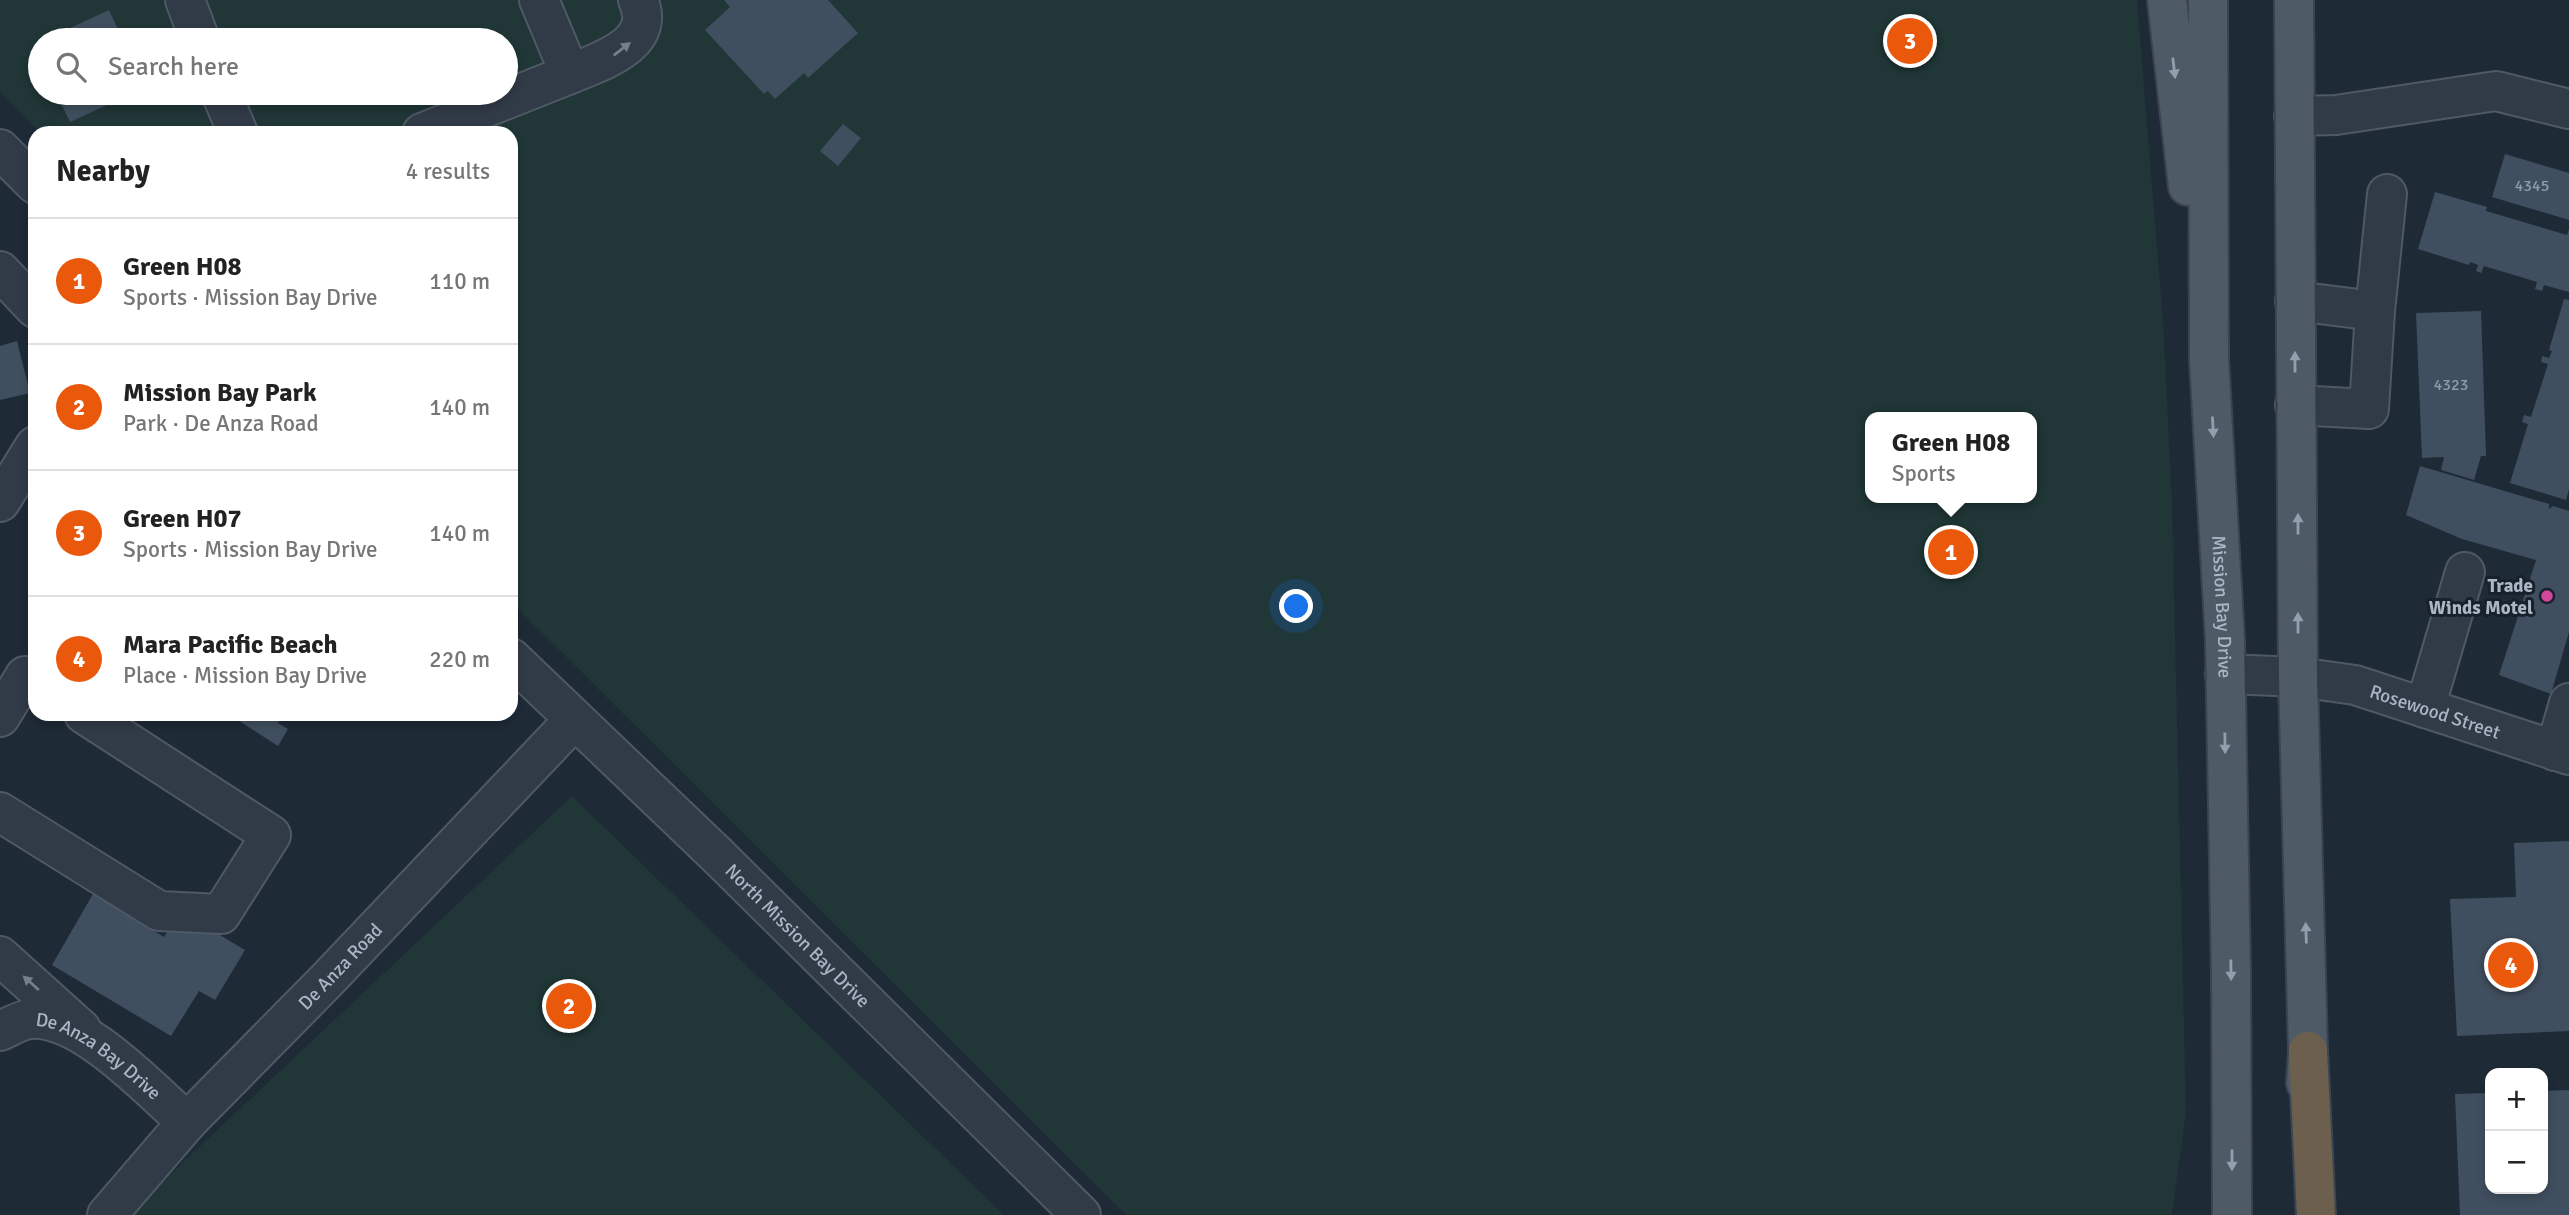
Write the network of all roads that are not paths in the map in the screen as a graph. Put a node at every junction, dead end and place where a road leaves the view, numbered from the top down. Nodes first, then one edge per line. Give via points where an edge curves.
1 (184, 0) edge
2 (539, 0) edge
3 (638, 0) edge
4 (2167, 0) edge
5 (2208, 0) edge
6 (2294, 0) edge
7 (195, 28) edge
8 (570, 74) junction
9 (518, 95) edge
10 (226, 105) edge
11 (492, 105) edge
12 (2569, 108) edge
13 (2294, 116) junction
14 (235, 126) edge
15 (440, 126) edge
16 (0, 149) edge
17 (28, 177) edge
18 (2387, 194) dead end
19 (0, 271) edge
20 (28, 301) edge
21 (2295, 301) junction
22 (2375, 311) junction
23 (2209, 359) junction
24 (2295, 405) junction
25 (28, 457) edge
26 (0, 502) edge
27 (2465, 572) dead end
28 (518, 665) edge
29 (2225, 674) junction
30 (2298, 677) junction
31 (28, 678) edge
32 (2569, 703) edge
33 (2425, 708) junction
34 (0, 717) edge
35 (574, 720) junction
36 (94, 721) edge
37 (2562, 753) edge
38 (0, 812) edge
39 (0, 956) edge
40 (0, 1031) edge
41 (99, 1044) junction
42 (2308, 1051) junction
43 (187, 1122) junction
44 (107, 1215) edge
45 (1081, 1215) edge
46 (2232, 1215) edge
47 (2299, 1215) edge
48 (2316, 1215) edge

1 - 7 street
2 - 8 street
8 -> 3 street via 618,54 637,36 643,12
4 -> 23 main road
5 - 23 main road, Mission Bay Drive
6 - 13 main road
8 - 9 street
10 - 14 street
11 - 15 street
12 - 13 street via 2496,91 2336,115
13 - 21 main road
16 - 17 street
18 - 22 street
19 - 20 street
21 - 22 street
24 -> 21 main road
22 - 24 street via 2369,409
23 -> 29 main road, Mission Bay Drive
30 -> 24 main road
25 - 26 street
27 - 33 street
28 - 35 street, North Mission Bay Drive
29 - 30 street, Rosewood Street
29 -> 46 main road, Mission Bay Drive
30 - 33 street, Rosewood Street via 2355,685
42 -> 30 main road
31 - 34 street via 25,676
32 - 37 street
33 - 37 street, Rosewood Street
35 - 43 street, De Anza Road
35 - 45 street, North Mission Bay Drive
36 - 38 street via 271,835 221,914 159,911
41 -> 39 street
40 - 41 street, De Anza Bay Drive via 29,1019 62,1023
41 - 43 street, De Anza Bay Drive
42 - 47 main road
42 - 48 highway
43 - 44 street, De Anza Road

